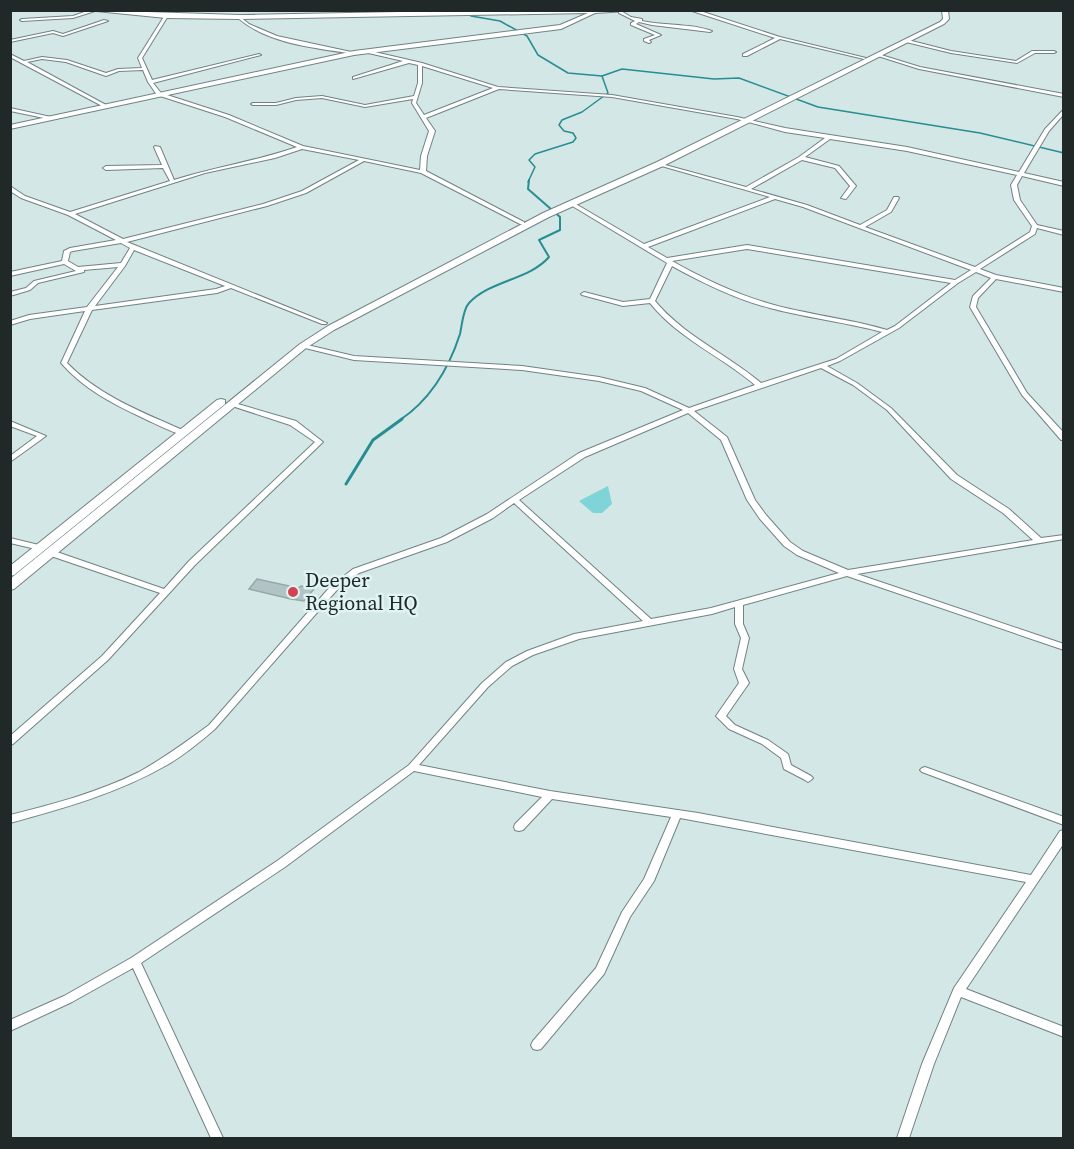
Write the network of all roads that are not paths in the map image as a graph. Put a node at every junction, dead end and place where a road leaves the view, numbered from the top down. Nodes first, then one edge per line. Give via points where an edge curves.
1 (640, 10) edge
2 (691, 10) edge
3 (938, 10) edge
4 (945, 10) edge
5 (91, 11) edge
6 (590, 12) edge
7 (620, 12) edge
8 (320, 13) edge
9 (165, 14) edge
10 (239, 17) junction
11 (22, 20) dead end
12 (640, 20) junction
13 (106, 21) dead end
14 (711, 32) dead end
15 (779, 38) junction
16 (10, 41) edge
17 (908, 41) junction
18 (649, 42) dead end
19 (894, 45) junction
20 (366, 51) junction
21 (1054, 52) dead end
22 (354, 53) junction
23 (10, 55) edge
24 (259, 55) dead end
25 (745, 55) dead end
26 (880, 55) junction
27 (864, 58) junction
28 (410, 61) junction
29 (23, 62) junction
30 (420, 64) junction
31 (144, 69) junction
32 (355, 78) dead end
33 (150, 82) junction
34 (498, 88) junction
35 (798, 91) junction
36 (159, 94) junction
37 (1064, 96) edge
38 (414, 97) junction
39 (778, 101) junction
40 (253, 104) dead end
41 (104, 106) junction
42 (10, 109) edge
43 (1064, 110) edge
44 (423, 117) junction
45 (49, 118) junction
46 (737, 118) junction
47 (747, 120) junction
48 (10, 127) edge
49 (829, 137) junction
50 (157, 147) dead end
51 (302, 147) junction
52 (801, 158) junction
53 (363, 160) junction
54 (660, 164) junction
55 (165, 166) junction
56 (106, 168) dead end
57 (423, 172) junction
58 (1020, 174) junction
59 (173, 182) junction
60 (1064, 184) edge
61 (10, 188) edge
62 (747, 189) junction
63 (594, 192) junction
64 (776, 197) junction
65 (844, 198) dead end
66 (896, 198) dead end
67 (572, 204) junction
68 (561, 207) junction
69 (70, 214) junction
70 (545, 214) junction
71 (522, 223) junction
72 (862, 226) junction
73 (1035, 226) junction
74 (1064, 233) edge
75 (123, 241) junction
76 (645, 246) junction
77 (133, 247) junction
78 (65, 262) junction
79 (668, 262) junction
80 (123, 265) junction
81 (88, 269) junction
82 (976, 269) junction
83 (435, 271) junction
84 (10, 274) edge
85 (995, 277) junction
86 (956, 282) junction
87 (231, 286) junction
88 (1064, 290) edge
89 (10, 294) edge
90 (584, 294) dead end
91 (652, 302) junction
92 (89, 309) junction
93 (10, 323) edge
94 (324, 323) junction
95 (888, 332) junction
96 (303, 346) junction
97 (823, 366) junction
98 (759, 385) junction
99 (231, 404) junction
100 (689, 410) junction
101 (10, 423) edge
102 (1064, 424) edge
103 (1052, 427) junction
104 (182, 433) junction
105 (1064, 438) edge
106 (10, 460) edge
107 (129, 477) junction
108 (141, 480) junction
109 (516, 501) junction
110 (1064, 537) edge
111 (10, 540) edge
112 (1038, 540) junction
113 (40, 548) junction
114 (51, 553) junction
115 (10, 572) edge
116 (847, 573) junction
117 (10, 586) edge
118 (164, 592) junction
119 (740, 603) junction
120 (650, 623) junction
121 (1064, 647) edge
122 (10, 741) edge
123 (412, 767) junction
124 (925, 770) dead end
125 (808, 778) dead end
126 (550, 795) junction
127 (677, 814) junction
128 (10, 819) edge
129 (1064, 821) edge
130 (519, 827) dead end
131 (1064, 834) edge
132 (1033, 879) junction
133 (135, 961) junction
134 (958, 991) junction
135 (10, 1026) edge
136 (1064, 1032) edge
137 (537, 1046) dead end
138 (217, 1138) edge
139 (903, 1138) edge

1 - 7 main road
2 - 15 street
3 - 19 main road via 934,22
4 - 17 main road via 942,23
5 - 9 main road
5 - 11 street via 73,17
6 - 7 main road
6 - 8 main road
6 - 20 main road via 572,24 532,32
7 - 12 street
8 - 10 main road
9 - 10 main road
9 - 31 street via 142,52
10 - 22 street via 281,38
12 - 14 street
12 - 18 street via 633,24 658,35 646,40
13 - 16 street via 63,35 53,32
15 - 25 street
15 - 27 street
17 - 19 main road
17 - 21 street via 1017,62 1034,52
19 - 26 main road
19 - 27 main road
20 - 22 main road
20 - 28 street
22 - 36 main road
23 - 29 street
24 - 33 street
26 - 35 main road
26 - 37 street via 929,70
27 - 35 main road
28 - 30 street
28 - 32 street
29 - 31 street via 42,58 68,61 106,75 130,68
29 - 41 street
30 - 34 street
30 - 38 street via 420,83
31 - 33 street
33 - 36 street
34 - 44 street
34 - 46 street via 592,93
35 - 39 main road
36 - 41 main road
36 - 51 street via 227,116
38 - 40 street via 365,106 322,97
38 - 44 street
39 - 46 main road
39 - 47 main road
41 - 45 main road
42 - 45 street
43 - 58 street
44 - 57 street via 432,131
45 - 48 main road
46 - 47 street
46 - 63 main road
47 - 49 street
47 - 54 main road
49 - 52 street
49 - 58 street via 907,149
50 - 55 street
51 - 53 street
51 - 59 street
52 - 62 street
52 - 65 street via 841,170 853,186
53 - 57 street
53 - 75 street via 304,192
54 - 62 street
54 - 63 main road
55 - 56 street
55 - 59 street
57 - 71 street
58 - 60 street
58 - 73 street via 1013,192
59 - 69 street
61 - 69 street via 23,197
62 - 64 street
63 - 67 main road
63 - 68 main road
64 - 72 street
64 - 76 street
66 - 72 street via 889,211
67 - 68 main road
67 - 76 street
68 - 70 main road
69 - 75 street
70 - 71 main road
70 - 83 main road
71 - 83 main road
72 - 82 street
73 - 74 street
73 - 82 street via 1027,239
75 - 77 street
75 - 78 street via 72,249 67,251
76 - 79 street
77 - 80 street
77 - 87 street
78 - 81 street via 72,268
78 - 84 street
79 - 86 street via 725,249 758,248
79 - 91 street
79 - 95 street via 754,302
80 - 81 street
80 - 92 street
81 - 89 street via 36,282
82 - 85 street
82 - 86 street
83 - 94 main road
83 - 96 main road
85 - 88 street
85 - 103 street via 975,297 973,308 1024,394
86 - 95 street
87 - 92 street
87 - 94 street
90 - 91 street via 623,304
91 - 98 street via 692,339 741,368
92 - 93 street
92 - 104 street via 64,363 72,374 135,412
94 - 104 main road
95 - 97 street
96 - 99 main road
96 - 100 street via 369,360 443,361 599,379 643,389
97 - 98 street
97 - 112 street via 889,409 954,477 1006,511
98 - 100 street
99 - 108 main road
99 - 118 street via 293,423 318,442
100 - 109 street via 582,455
100 - 116 street via 728,444 751,500 777,535 800,553
101 - 106 street via 42,436
102 - 103 street
103 - 105 street
104 - 107 main road
107 - 108 main road
107 - 113 main road
108 - 114 main road
109 - 120 street
109 - 128 street via 444,540 356,571 333,589 212,727 166,761 103,794
110 - 112 street
111 - 113 street
112 - 116 street
113 - 115 main road
114 - 117 main road
114 - 118 street
116 - 119 street
116 - 121 street
118 - 122 street via 105,658
119 - 120 street
119 - 125 street via 739,624 745,638 738,669 744,683 721,716 732,727 785,756 787,767
120 - 123 street via 577,636 509,664
123 - 126 street
123 - 133 street via 281,864
124 - 129 street
126 - 127 street
126 - 130 street
127 - 132 street
127 - 137 street via 648,881 626,915 600,971
131 - 132 street
132 - 134 street
133 - 135 street
133 - 138 street
134 - 136 street
134 - 139 street via 927,1064

